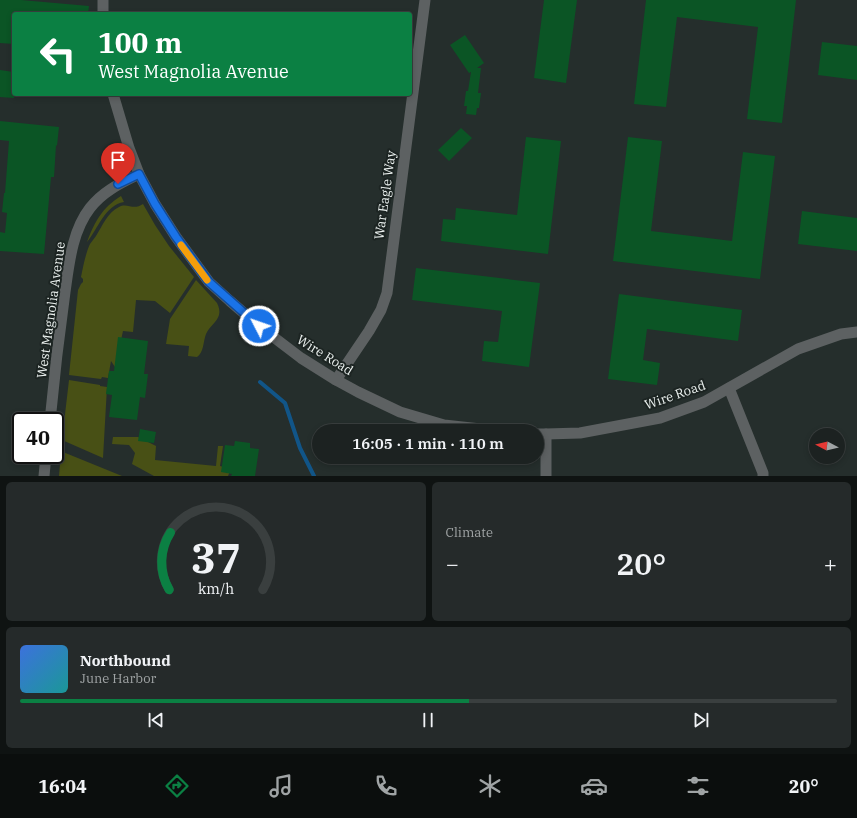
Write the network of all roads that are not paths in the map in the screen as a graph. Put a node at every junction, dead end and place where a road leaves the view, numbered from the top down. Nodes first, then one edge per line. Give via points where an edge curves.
1 (103, 0) edge
2 (425, 0) edge
3 (102, 12) edge
4 (114, 96) edge
5 (139, 174) junction
6 (857, 332) edge
7 (336, 380) junction
8 (729, 388) junction
9 (51, 412) edge
10 (441, 424) edge
11 (544, 434) edge
12 (544, 455) edge
13 (45, 464) edge
14 (44, 476) edge
15 (546, 476) edge
16 (763, 476) edge

1 - 3 street
2 - 7 street, War Eagle Way via 387,293 369,331
4 - 5 street
5 - 7 street, Wire Road via 176,237 209,282 259,326 301,358
5 - 9 street, West Magnolia Avenue via 104,194 90,208 79,226 71,254
6 - 8 street, Wire Road via 841,334 798,350
7 - 10 street, Wire Road via 400,412
8 - 11 street, Wire Road via 704,402 660,418 580,432
8 - 16 street
12 - 15 street
13 - 14 street

